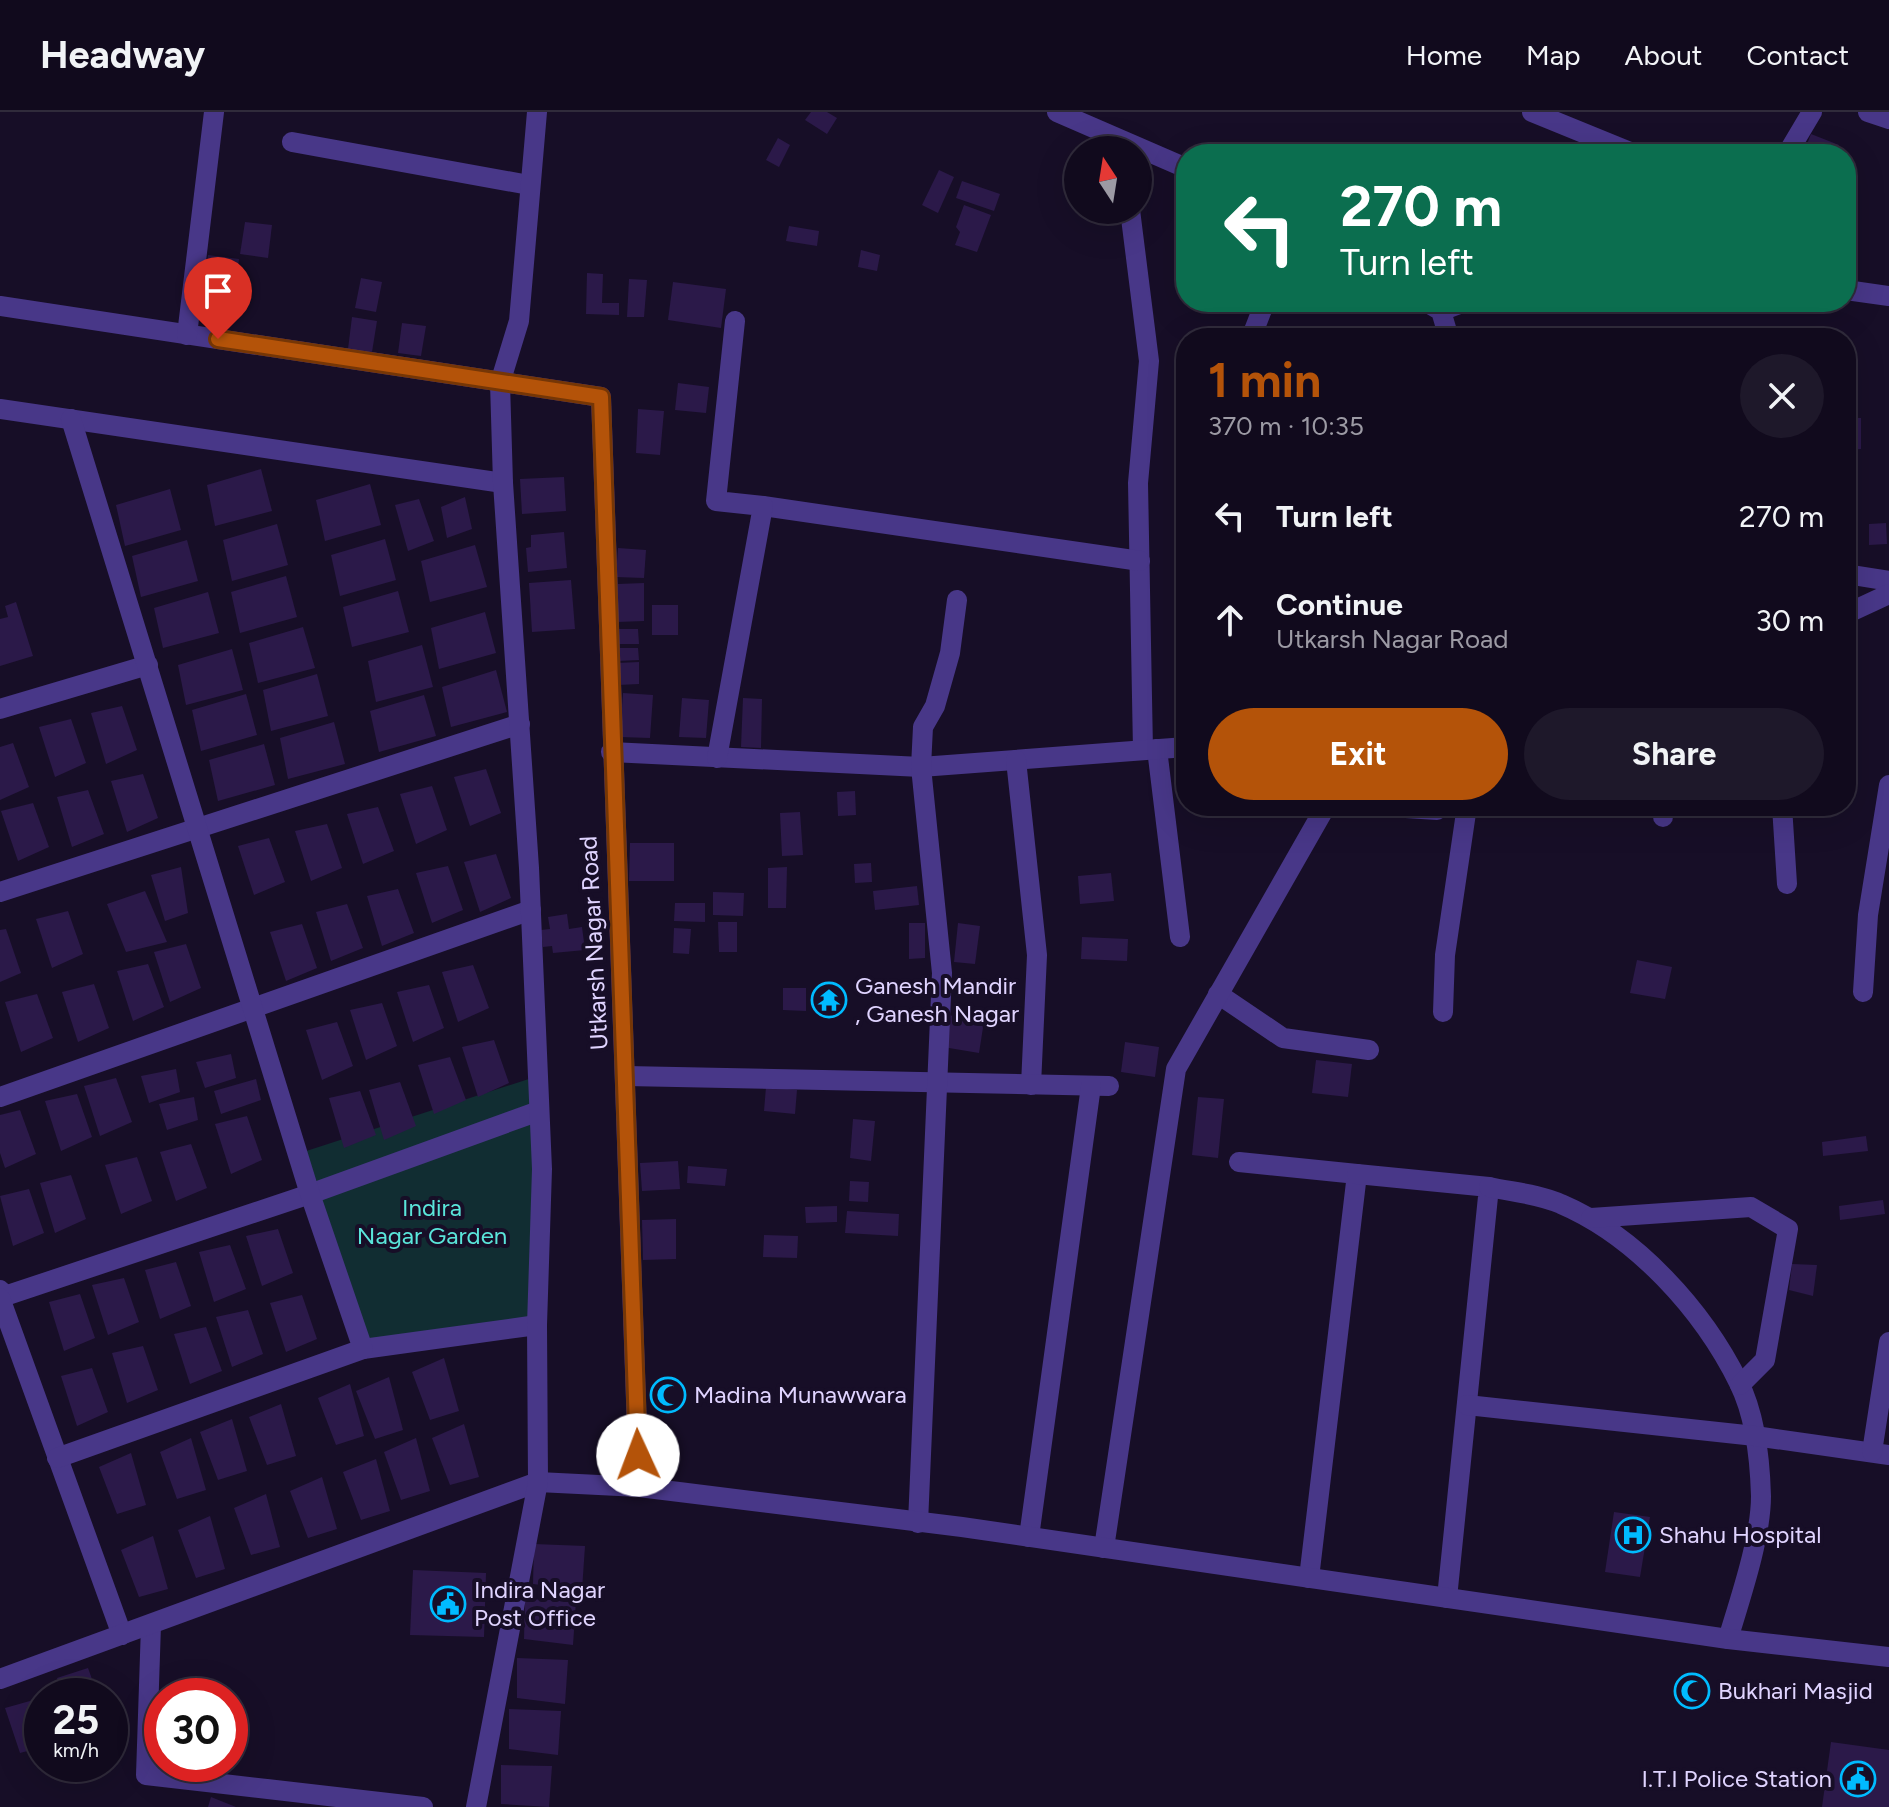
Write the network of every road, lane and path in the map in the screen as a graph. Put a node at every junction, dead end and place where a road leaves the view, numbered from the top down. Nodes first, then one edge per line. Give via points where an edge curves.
1 (214, 112) edge
2 (537, 112) edge
3 (1057, 112) edge
4 (1532, 112) edge
5 (1812, 112) edge
6 (1868, 112) edge
7 (1889, 119) edge
8 (1104, 136) edge
9 (292, 142) dead end
10 (1610, 144) edge
11 (1793, 144) edge
12 (1152, 156) edge
13 (1176, 164) edge
14 (529, 185) junction
15 (1132, 224) edge
16 (1856, 291) edge
17 (1889, 296) edge
18 (0, 306) edge
19 (735, 321) dead end
20 (187, 335) junction
21 (500, 383) junction
22 (0, 409) edge
23 (71, 419) junction
24 (503, 483) junction
25 (763, 506) junction
26 (1140, 561) junction
27 (1856, 574) edge
28 (1889, 581) edge
29 (1889, 594) edge
30 (957, 600) dead end
31 (1856, 609) edge
32 (148, 665) junction
33 (0, 709) edge
34 (520, 724) junction
35 (1176, 748) edge
36 (1150, 750) junction
37 (611, 752) junction
38 (717, 758) junction
39 (1016, 760) junction
40 (921, 767) junction
41 (1889, 785) edge
42 (1320, 816) edge
43 (1464, 816) edge
44 (1783, 816) edge
45 (198, 828) junction
46 (1787, 884) dead end
47 (0, 892) edge
48 (531, 910) junction
49 (1180, 937) dead end
50 (1863, 992) dead end
51 (1218, 994) junction
52 (253, 1008) junction
53 (1443, 1012) dead end
54 (1369, 1050) dead end
55 (626, 1076) junction
56 (939, 1082) junction
57 (1031, 1085) junction
58 (0, 1097) edge
59 (539, 1111) junction
60 (1239, 1162) dead end
61 (1357, 1174) junction
62 (1489, 1187) junction
63 (310, 1194) junction
64 (1591, 1218) junction
65 (1, 1295) edge
66 (537, 1325) junction
67 (1889, 1342) edge
68 (363, 1349) junction
69 (1740, 1385) junction
70 (1467, 1405) junction
71 (1755, 1436) junction
72 (1880, 1453) edge
73 (57, 1458) junction
74 (538, 1482) junction
75 (639, 1487) junction
76 (918, 1523) junction
77 (1029, 1537) junction
78 (1104, 1548) junction
79 (1309, 1578) junction
80 (1447, 1598) junction
81 (151, 1625) junction
82 (122, 1635) junction
83 (1728, 1639) junction
84 (1889, 1657) edge
85 (0, 1679) edge
86 (423, 1807) edge
87 (476, 1807) edge

1 - 20 street
2 - 14 street
3 - 8 street
4 - 10 street
5 - 11 street
6 - 7 street
9 - 14 street
12 - 13 street
14 - 21 street via 519,321
15 - 26 street via 1149,361 1138,483
16 - 17 street
18 - 20 street
19 - 25 street via 716,501
20 - 21 street
21 - 24 street
21 - 37 street, Utkarsh Nagar Road via 601,397
22 - 23 street
23 - 24 street
23 - 32 street
24 - 34 street
25 - 26 street
25 - 38 street
26 - 36 street
27 - 28 street
29 - 31 street
30 - 40 street via 950,653 935,706 923,727
32 - 33 street
32 - 45 street
34 - 45 street
34 - 48 street
35 - 36 street
36 - 39 street
36 - 49 street
37 - 38 street
37 - 55 street, Utkarsh Nagar Road
38 - 40 street
39 - 40 street
39 - 57 street via 1037,955
40 - 56 street via 942,973
41 - 50 street via 1868,915
42 - 51 street
43 - 53 street via 1445,955
44 - 46 street
45 - 47 street
45 - 52 street
48 - 52 street
48 - 59 street
51 - 54 street via 1283,1038
51 - 78 street via 1176,1069
52 - 58 street
52 - 63 street
55 - 56 street
55 - 75 street, Utkarsh Nagar Road
56 - 57 street
56 - 76 street
57 - 77 street via 1100,1086
59 - 63 street
59 - 66 street
60 - 61 street
61 - 62 street
61 - 79 street
62 - 64 street via 1557,1202
62 - 70 street
63 - 65 street
63 - 68 street
64 - 69 street via 1660,1274 1709,1333
64 - 69 street via 1751,1207 1788,1229 1765,1360
65 - 73 street
66 - 68 street
66 - 74 street
67 - 72 street
68 - 73 street
69 - 71 street
70 - 71 street
70 - 80 street
71 - 72 street
71 - 83 street via 1761,1499
73 - 82 street
74 - 75 street
74 - 81 street
74 - 87 street
75 - 76 street
76 - 77 street
77 - 78 street
78 - 79 street
79 - 80 street
80 - 83 street
81 - 82 street
81 - 86 street via 146,1775
82 - 85 street
83 - 84 street

